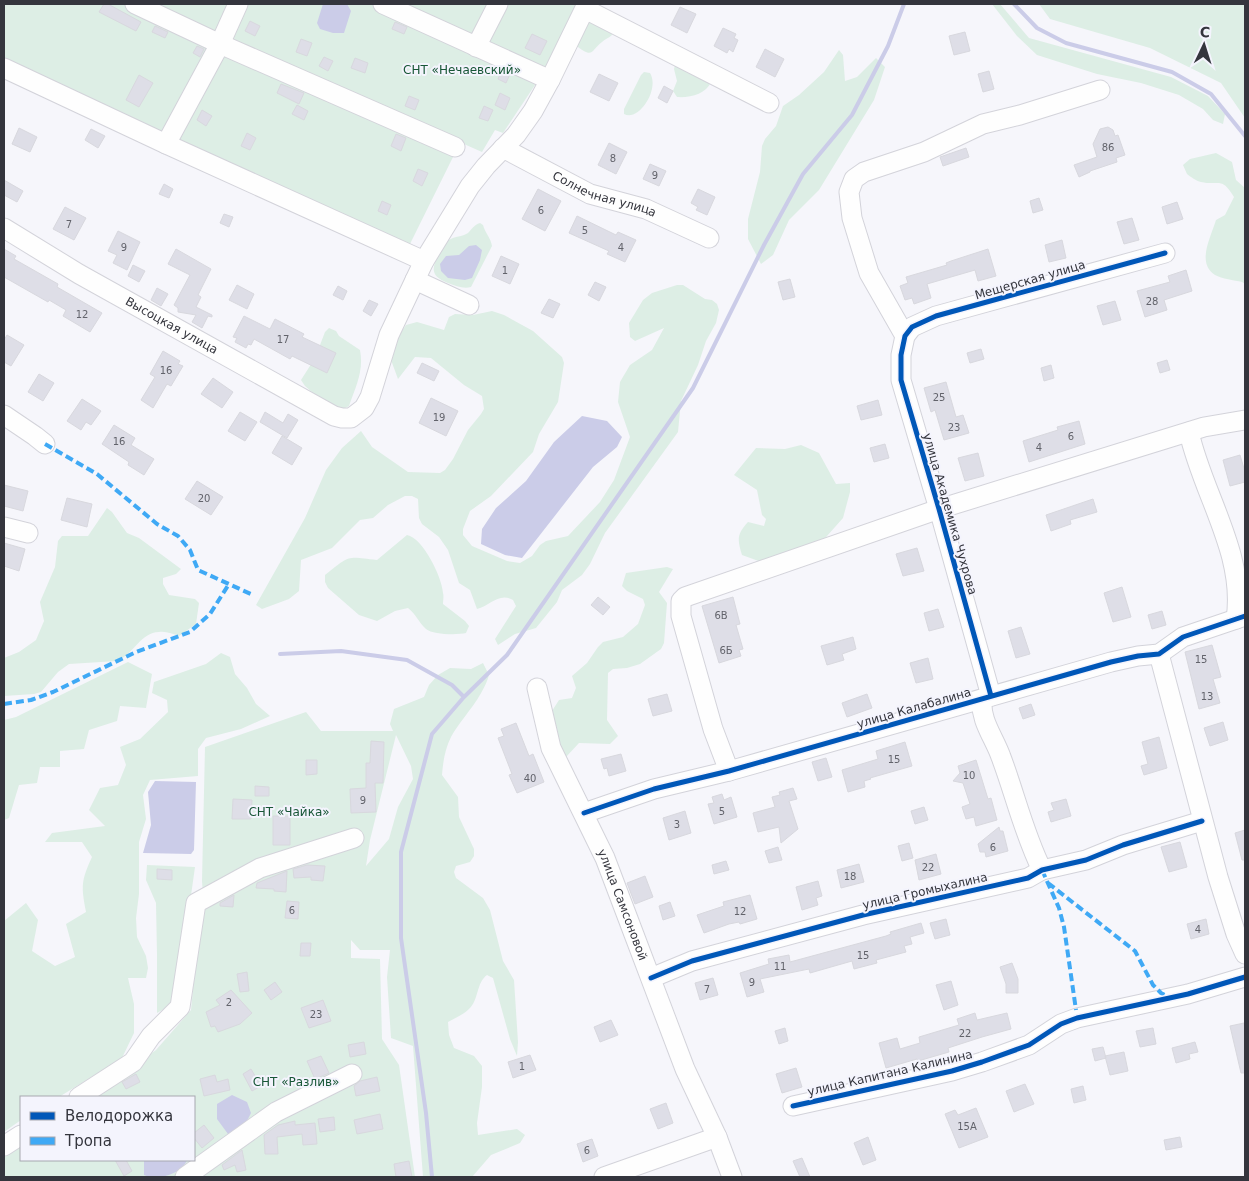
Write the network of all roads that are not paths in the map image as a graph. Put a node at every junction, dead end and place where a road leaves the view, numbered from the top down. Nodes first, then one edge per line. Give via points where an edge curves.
1 (135, 4) edge
2 (238, 4) edge
3 (383, 4) edge
4 (498, 4) edge
5 (586, 6) edge
6 (220, 44) junction
7 (476, 47) junction
8 (4, 68) edge
9 (550, 80) junction
10 (1100, 90) dead end
11 (769, 103) dead end
12 (166, 144) junction
13 (455, 147) dead end
14 (503, 148) junction
15 (4, 228) edge
16 (709, 238) dead end
17 (1165, 253) dead end
18 (424, 261) junction
19 (415, 280) junction
20 (469, 305) dead end
21 (905, 336) junction
22 (4, 415) edge
23 (1245, 420) edge
24 (1189, 432) junction
25 (45, 444) dead end
26 (939, 509) junction
27 (4, 527) edge
28 (28, 533) dead end
29 (1241, 617) edge
30 (1159, 654) junction
31 (537, 688) dead end
32 (986, 698) junction
33 (729, 771) junction
34 (584, 813) junction
35 (1202, 821) junction
36 (354, 838) dead end
37 (1042, 870) junction
38 (1245, 954) edge
39 (1245, 977) edge
40 (651, 978) junction
41 (352, 1074) dead end
42 (81, 1096) edge
43 (793, 1106) dead end
44 (20, 1135) edge
45 (717, 1137) junction
46 (4, 1146) edge
47 (185, 1177) edge
48 (604, 1177) edge
49 (732, 1177) edge

1 - 6 street
2 - 6 street
3 - 7 street
4 - 7 street
5 - 9 street
5 - 11 street
6 - 12 street
6 - 13 street
7 - 9 street
8 - 12 street
9 - 14 street via 533,111
10 - 21 street via 983,124 924,152 864,172 854,179 849,192 852,218 869,273
12 - 18 street
14 - 16 street, Солнечная улица via 590,194 646,209
14 - 18 street via 470,186
15 - 19 street, Высоцкая улица via 79,274 342,418 358,414 370,397 389,335
17 - 21 street, Мещерская улица via 936,316 912,327
18 - 19 street
19 - 20 street
21 - 26 street, улица Академика Чухрова via 901,380
22 - 25 street
23 - 24 street
24 - 26 street
24 - 29 street via 1195,458 1232,559
26 - 32 street, улица Академика Чухрова
26 - 33 street via 691,594 682,601 681,616 700,687
27 - 28 street
29 - 30 street, улица Калабалина via 1183,637
30 - 32 street, улица Калабалина via 1111,662
30 - 35 street
31 - 34 street, улица Самсоновой via 551,748
32 - 33 street, улица Калабалина
32 - 37 street, улица Академика Чухрова via 982,713
33 - 34 street, улица Калабалина via 654,789
34 - 40 street, улица Самсоновой via 605,858
35 - 37 street, улица Громыхалина via 1086,860
35 - 38 street
36 - 42 street via 260,868 196,903 180,1007 151,1036 133,1062
37 - 40 street, улица Громыхалина via 1028,878 881,910 710,956
39 - 43 street, улица Капитана Калинина via 1188,994 1076,1018 1030,1044 952,1071
40 - 45 street, улица Самсоновой via 685,1069
41 - 47 street via 276,1112
44 - 46 street
45 - 48 street
45 - 49 street, улица Самсоновой

